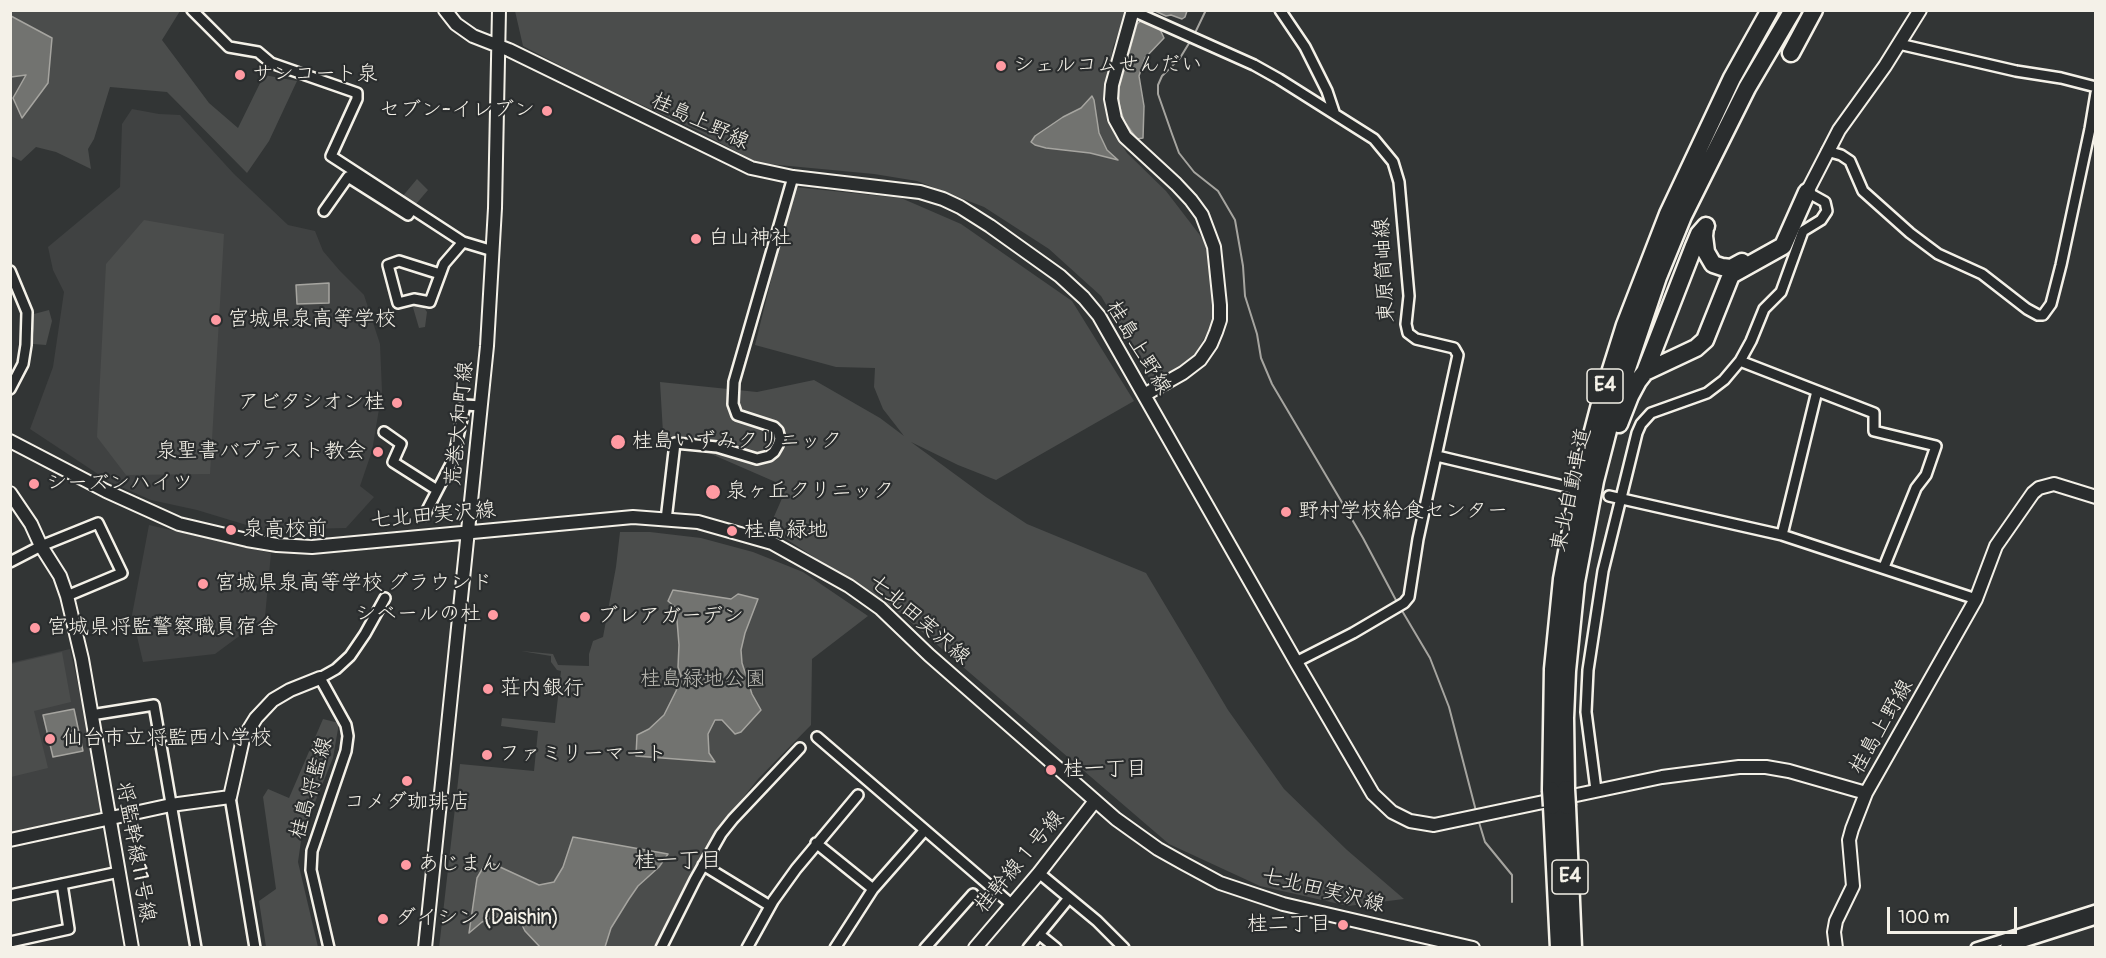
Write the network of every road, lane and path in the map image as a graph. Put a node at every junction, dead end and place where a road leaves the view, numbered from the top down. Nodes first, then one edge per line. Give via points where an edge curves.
1 (192, 10) edge
2 (445, 10) edge
3 (500, 10) edge
4 (1281, 10) edge
5 (1770, 10) edge
6 (1793, 10) edge
7 (1814, 10) edge
8 (1920, 10) edge
9 (1133, 11) edge
10 (1899, 44) junction
11 (499, 47) junction
12 (1791, 53) dead end
13 (2096, 87) edge
14 (2096, 93) edge
15 (1334, 112) junction
16 (2093, 129) edge
17 (1827, 151) junction
18 (793, 177) junction
19 (1808, 192) junction
20 (412, 209) junction
21 (324, 212) dead end
22 (1789, 229) junction
23 (463, 242) junction
24 (493, 251) junction
25 (10, 271) edge
26 (440, 274) junction
27 (15, 293) edge
28 (1740, 361) junction
29 (1645, 372) junction
30 (10, 389) edge
31 (1817, 391) junction
32 (1144, 395) junction
33 (481, 406) junction
34 (384, 432) dead end
35 (10, 441) edge
36 (1437, 456) junction
37 (1572, 488) dead end
38 (437, 490) junction
39 (10, 493) edge
40 (1610, 496) dead end
41 (2096, 496) edge
42 (1621, 498) junction
43 (14, 506) edge
44 (424, 516) dead end
45 (666, 520) junction
46 (1585, 530) junction
47 (468, 532) junction
48 (1782, 535) junction
49 (41, 546) junction
50 (10, 562) edge
51 (1884, 567) junction
52 (67, 596) junction
53 (385, 597) dead end
54 (1976, 599) junction
55 (1296, 662) junction
56 (320, 678) junction
57 (91, 715) junction
58 (817, 737) dead end
59 (800, 748) dead end
60 (1596, 790) junction
61 (1866, 793) junction
62 (858, 795) dead end
63 (230, 797) junction
64 (1559, 798) junction
65 (1095, 801) junction
66 (171, 804) junction
67 (109, 817) junction
68 (925, 830) junction
69 (10, 840) edge
70 (816, 843) junction
71 (703, 865) junction
72 (119, 872) junction
73 (1039, 873) junction
74 (62, 884) junction
75 (873, 889) junction
76 (973, 894) dead end
77 (10, 895) edge
78 (1070, 898) junction
79 (1011, 904) junction
80 (770, 906) junction
81 (2096, 910) edge
82 (2096, 919) edge
83 (1040, 934) junction
84 (1415, 934) junction
85 (10, 942) edge
86 (132, 948) edge
87 (196, 948) edge
88 (255, 948) edge
89 (329, 948) edge
90 (425, 948) edge
91 (661, 948) edge
92 (747, 948) edge
93 (835, 948) edge
94 (925, 948) edge
95 (975, 948) edge
96 (1028, 948) edge
97 (1056, 948) edge
98 (1124, 948) edge
99 (1412, 948) edge
100 (1473, 948) edge
101 (1559, 948) edge
102 (1574, 948) edge
103 (1836, 948) edge
104 (1976, 948) edge
105 (2005, 948) edge

1 - 20 street via 229,47 258,52 271,63 357,93 331,156
2 - 11 street, 桂島上野線 via 473,36
3 - 11 street, 荒巻大和町線
4 - 15 street via 1305,47
5 - 64 highway, 東北自動車道 / E4 via 1732,78 1668,214 1625,325 1599,408 1581,477 1562,579 1553,669
6 - 46 highway, 東北自動車道 / E4 via 1718,144 1658,277 1614,407
7 - 12 highway
8 - 10 street
9 - 15 street, 東原筒岫線 via 1270,74
9 - 32 street via 1112,85 1115,119 1125,137 1176,184 1202,215 1214,248 1220,305 1216,332 1200,360
10 - 13 street
10 - 17 street
11 - 18 street, 桂島上野線 via 751,168
11 - 24 street, 荒巻大和町線
14 - 16 street
15 - 36 street, 東原筒岫線 via 1374,139 1396,171 1409,296 1408,333 1416,339 1454,348 1458,355
16 - 17 street via 2054,294 2043,315 2027,309 1982,274 1938,254 1910,233 1863,190 1850,161
17 - 19 street
18 - 32 street, 桂島上野線 via 920,192 970,213 1084,297
18 - 45 street via 734,382 737,415 774,427 780,439 778,445 769,456 757,459 717,447 675,443
19 - 22 highway
19 - 28 street via 1825,202 1827,211 1821,220 1803,231 1781,292 1764,309
20 - 21 street via 408,215 348,177
20 - 23 street
22 - 29 highway via 1783,246 1731,275 1702,344
22 - 29 highway via 1776,242 1727,268 1708,258 1704,243 1706,226 1699,234
23 - 24 street
23 - 26 street
24 - 33 street, 荒巻大和町線
25 - 27 street
26 - 26 street via 430,302 414,299 398,303 388,265 399,261
27 - 30 street via 27,312 26,345 23,364
28 - 31 street
28 - 42 street via 1707,393 1658,409 1646,418 1638,433
29 - 46 highway via 1624,410 1597,504
31 - 48 street
31 - 51 street via 1874,413 1874,431 1936,446
32 - 55 street, 桂島上野線
33 - 38 street via 465,405 453,460
33 - 47 street, 荒巻大和町線
34 - 38 street via 401,444 393,462
35 - 47 street, 七北田実沢線 via 105,491 179,524 247,540 312,547
36 - 37 street
36 - 55 street, 東原筒岫線 via 1409,597 1353,633
38 - 44 street
39 - 43 street, 将監幹線11号線
40 - 42 street
41 - 54 street, 桂島上野線 via 2054,484 2039,488 1996,546
42 - 48 street
42 - 60 street via 1603,571 1588,670 1586,712
43 - 49 street, 将監幹線11号線 via 31,524
45 - 47 street, 七北田実沢線 via 633,517
45 - 65 street, 七北田実沢線 via 698,522 772,543 849,586 880,608
46 - 64 highway, 東北自動車道 / E4 via 1567,671
47 - 90 street, 荒巻大和町線
48 - 51 street
49 - 50 street
49 - 52 street, 将監幹線11号線 via 60,576
49 - 52 street via 98,524 122,573
51 - 54 street
52 - 57 street, 将監幹線11号線
53 - 56 street via 350,656
54 - 61 street, 桂島上野線
55 - 60 street, 桂島上野線 via 1373,794 1392,812 1410,820 1434,825
56 - 63 street via 273,700 256,718 243,739
56 - 89 street, 桂島将監線 via 348,736 312,850 311,870
57 - 66 street via 154,705
57 - 67 street, 将監幹線11号線
58 - 68 street
59 - 71 street via 733,819
60 - 61 street, 桂島上野線 via 1662,777 1766,767
61 - 103 street via 1851,829 1853,886 1836,921
62 - 70 street
63 - 66 street
63 - 88 street
64 - 101 highway, 東北自動車道 / E4
64 - 102 highway, 東北自動車道 / E4
65 - 73 street, 桂幹線１号線
65 - 84 street, 七北田実沢線 via 1167,854 1220,883 1283,904
66 - 67 street
66 - 87 street
67 - 69 street
67 - 72 street, 将監幹線11号線
68 - 75 street
68 - 79 street
70 - 75 street
70 - 80 street
71 - 80 street
71 - 91 street
72 - 74 street
72 - 86 street, 将監幹線11号線
73 - 78 street
73 - 79 street, 桂幹線１号線
74 - 77 street
74 - 85 street via 69,929
75 - 93 street
76 - 94 street
78 - 83 street
78 - 98 street
79 - 95 street, 桂幹線１号線
80 - 92 street
81 - 104 street
82 - 105 street
83 - 96 street
83 - 97 street
84 - 99 street
84 - 100 street, 七北田実沢線

